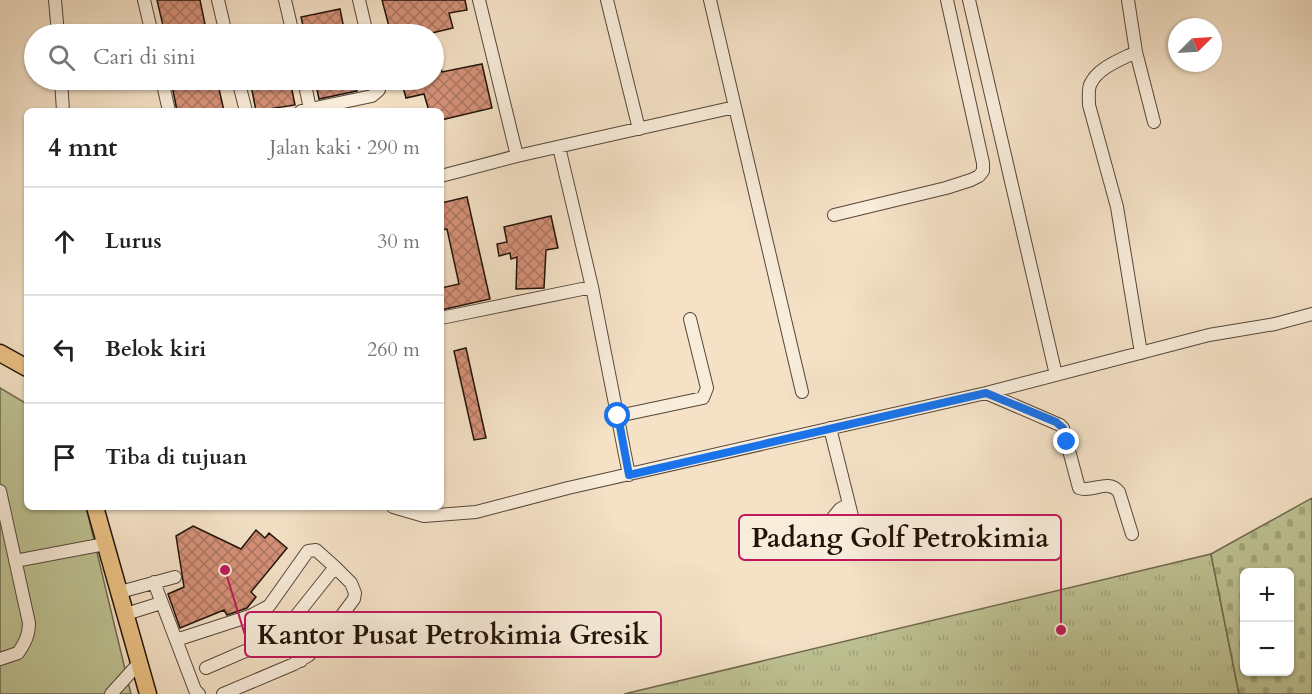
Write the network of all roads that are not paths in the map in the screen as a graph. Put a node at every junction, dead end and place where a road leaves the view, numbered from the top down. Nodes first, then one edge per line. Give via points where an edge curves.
1 (55, 0) edge
2 (144, 0) edge
3 (218, 0) edge
4 (285, 0) edge
5 (359, 0) edge
6 (479, 0) edge
7 (607, 0) edge
8 (710, 0) edge
9 (947, 0) edge
10 (969, 0) edge
11 (1128, 0) edge
12 (57, 24) edge
13 (150, 24) edge
14 (224, 24) edge
15 (291, 24) edge
16 (365, 24) edge
17 (1136, 52) junction
18 (62, 90) edge
19 (164, 90) edge
20 (241, 90) edge
21 (305, 90) edge
22 (379, 90) edge
23 (735, 107) junction
24 (63, 108) edge
25 (168, 108) edge
26 (245, 108) edge
27 (306, 108) edge
28 (315, 108) edge
29 (1154, 123) dead end
30 (639, 129) junction
31 (559, 147) junction
32 (517, 156) junction
33 (444, 175) edge
34 (834, 215) dead end
35 (592, 287) junction
36 (1308, 316) edge
37 (444, 317) edge
38 (690, 320) dead end
39 (0, 353) edge
40 (1142, 353) junction
41 (24, 366) edge
42 (1056, 375) junction
43 (802, 392) dead end
44 (986, 393) junction
45 (618, 416) junction
46 (830, 428) junction
47 (629, 475) junction
48 (0, 491) edge
49 (849, 504) dead end
50 (96, 510) edge
51 (107, 510) edge
52 (403, 510) edge
53 (1132, 534) dead end
54 (103, 538) junction
55 (15, 561) junction
56 (335, 567) junction
57 (175, 577) dead end
58 (154, 582) junction
59 (120, 592) junction
60 (161, 603) junction
61 (126, 614) junction
62 (280, 636) junction
63 (176, 640) junction
64 (0, 659) edge
65 (301, 661) junction
66 (139, 663) junction
67 (206, 668) dead end
68 (111, 694) edge
69 (148, 694) edge
70 (199, 694) edge
71 (223, 694) edge

1 - 12 street
2 - 13 street
3 - 14 street
4 - 15 street
5 - 16 street
6 - 32 street
7 - 30 street
8 - 23 street
9 - 34 street via 983,171 971,180 946,188
10 - 42 street
11 - 17 street
17 - 29 street
17 - 40 street via 1095,76 1089,87 1089,105 1117,207
18 - 24 street
19 - 25 street
20 - 26 street
21 - 27 street
22 - 28 street via 372,96
23 - 30 street
23 - 43 street
30 - 31 street
31 - 32 street
31 - 35 street
32 - 33 street
35 - 37 street
35 - 45 street
36 - 40 street
38 - 45 street via 706,394 699,400
39 - 41 main road
40 - 42 street
42 - 44 street
44 - 46 street
44 - 53 street via 1063,428 1079,488 1115,487
45 - 47 street
46 - 47 street
46 - 49 street
47 - 52 street via 476,512 424,516
48 - 55 street
50 - 54 main road
51 - 54 main road
54 - 55 street
54 - 59 main road
55 - 64 street via 29,632 18,654
56 - 62 street
56 - 63 street via 316,550 308,551 269,606
56 - 65 street via 351,582 354,598 324,639
57 - 58 street
58 - 59 street
58 - 60 street
59 - 61 main road
60 - 61 street
60 - 63 street
61 - 66 main road
62 - 65 street
62 - 67 street
63 - 70 street
65 - 71 street
66 - 68 street
66 - 69 main road

